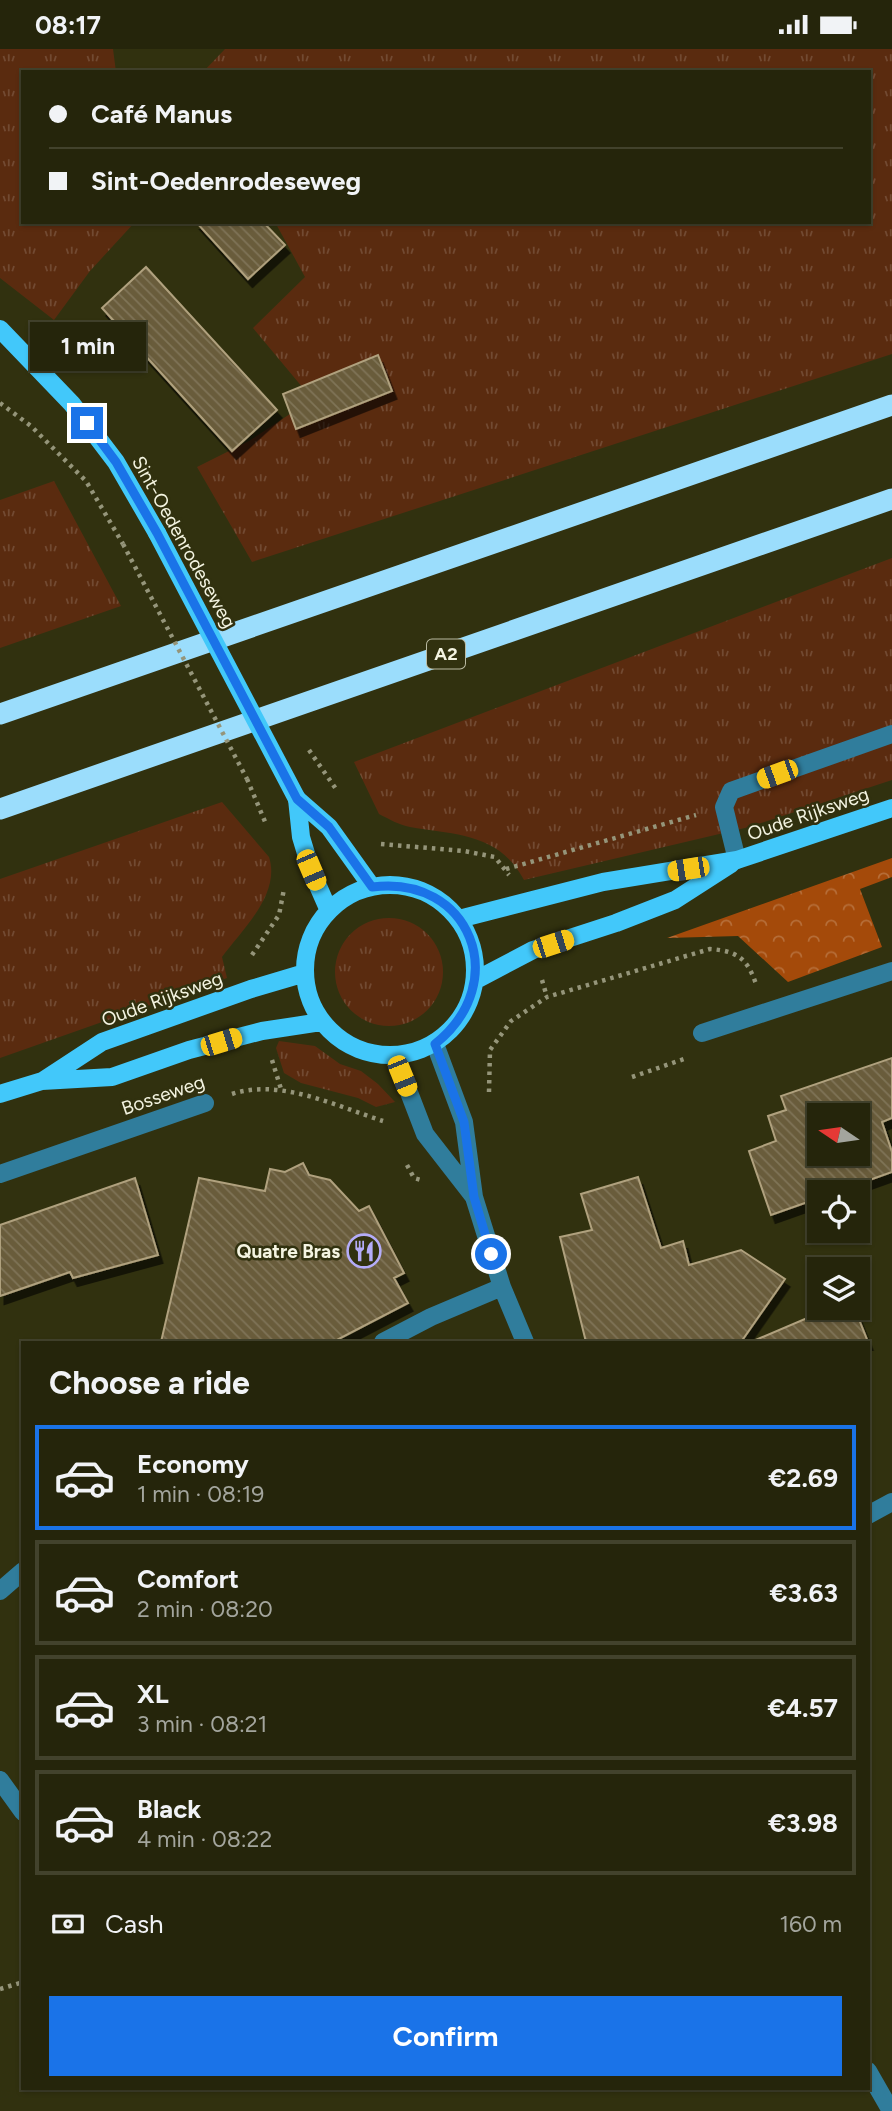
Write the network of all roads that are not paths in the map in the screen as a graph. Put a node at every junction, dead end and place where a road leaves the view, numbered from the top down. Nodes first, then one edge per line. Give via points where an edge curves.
1 (0, 329) edge
2 (892, 405) edge
3 (892, 499) edge
4 (0, 714) edge
5 (892, 734) edge
6 (297, 799) junction
7 (892, 808) edge
8 (0, 809) edge
9 (737, 860) junction
10 (372, 887) junction
11 (329, 911) junction
12 (459, 919) junction
13 (892, 971) edge
14 (304, 974) junction
15 (476, 980) junction
16 (321, 1022) junction
17 (702, 1034) road end
18 (435, 1044) junction
19 (395, 1056) junction
20 (43, 1081) junction
21 (0, 1094) edge
22 (205, 1103) road end
23 (0, 1174) edge
24 (474, 1197) junction
25 (502, 1287) junction
26 (385, 1341) edge
27 (525, 1341) edge
28 (892, 1502) edge
29 (870, 1514) edge
30 (21, 1573) edge
31 (0, 1591) edge
32 (0, 1780) edge
33 (21, 1809) edge
34 (870, 2074) edge
35 (891, 2111) edge

1 - 6 main road, Sint-Oedenrodeseweg, bridge via 72,404 116,462
2 - 4 highway
3 - 8 highway, A2
5 - 9 street, Oude Rijksweg via 731,791 724,807
6 - 10 main road, Sint-Oedenrodeseweg via 329,827
6 - 11 main road, Sint-Oedenrodeseweg via 301,837
7 - 9 main road, Oude Rijksweg
9 - 12 main road, Oude Rijksweg via 603,883
9 - 15 main road, Oude Rijksweg via 675,900 533,950
10 - 11 main road via 353,893
10 - 12 main road via 410,887 446,905
11 - 14 main road via 307,949
12 - 15 main road via 473,948
13 - 17 street
14 - 16 main road via 309,999
14 - 20 main road, Oude Rijksweg via 102,1042
15 - 18 main road via 462,1017
16 - 19 main road via 341,1041 367,1053
16 - 20 main road, Oude Rijksweg via 251,1033 112,1077
18 - 19 main road
18 - 24 street via 464,1122
19 - 24 street via 425,1134
20 - 21 main road, Oude Rijksweg
22 - 23 street, Bosseweg
24 - 25 street
25 - 26 street
25 - 27 street
28 - 29 street
30 - 31 street
32 - 33 street
34 - 35 street

